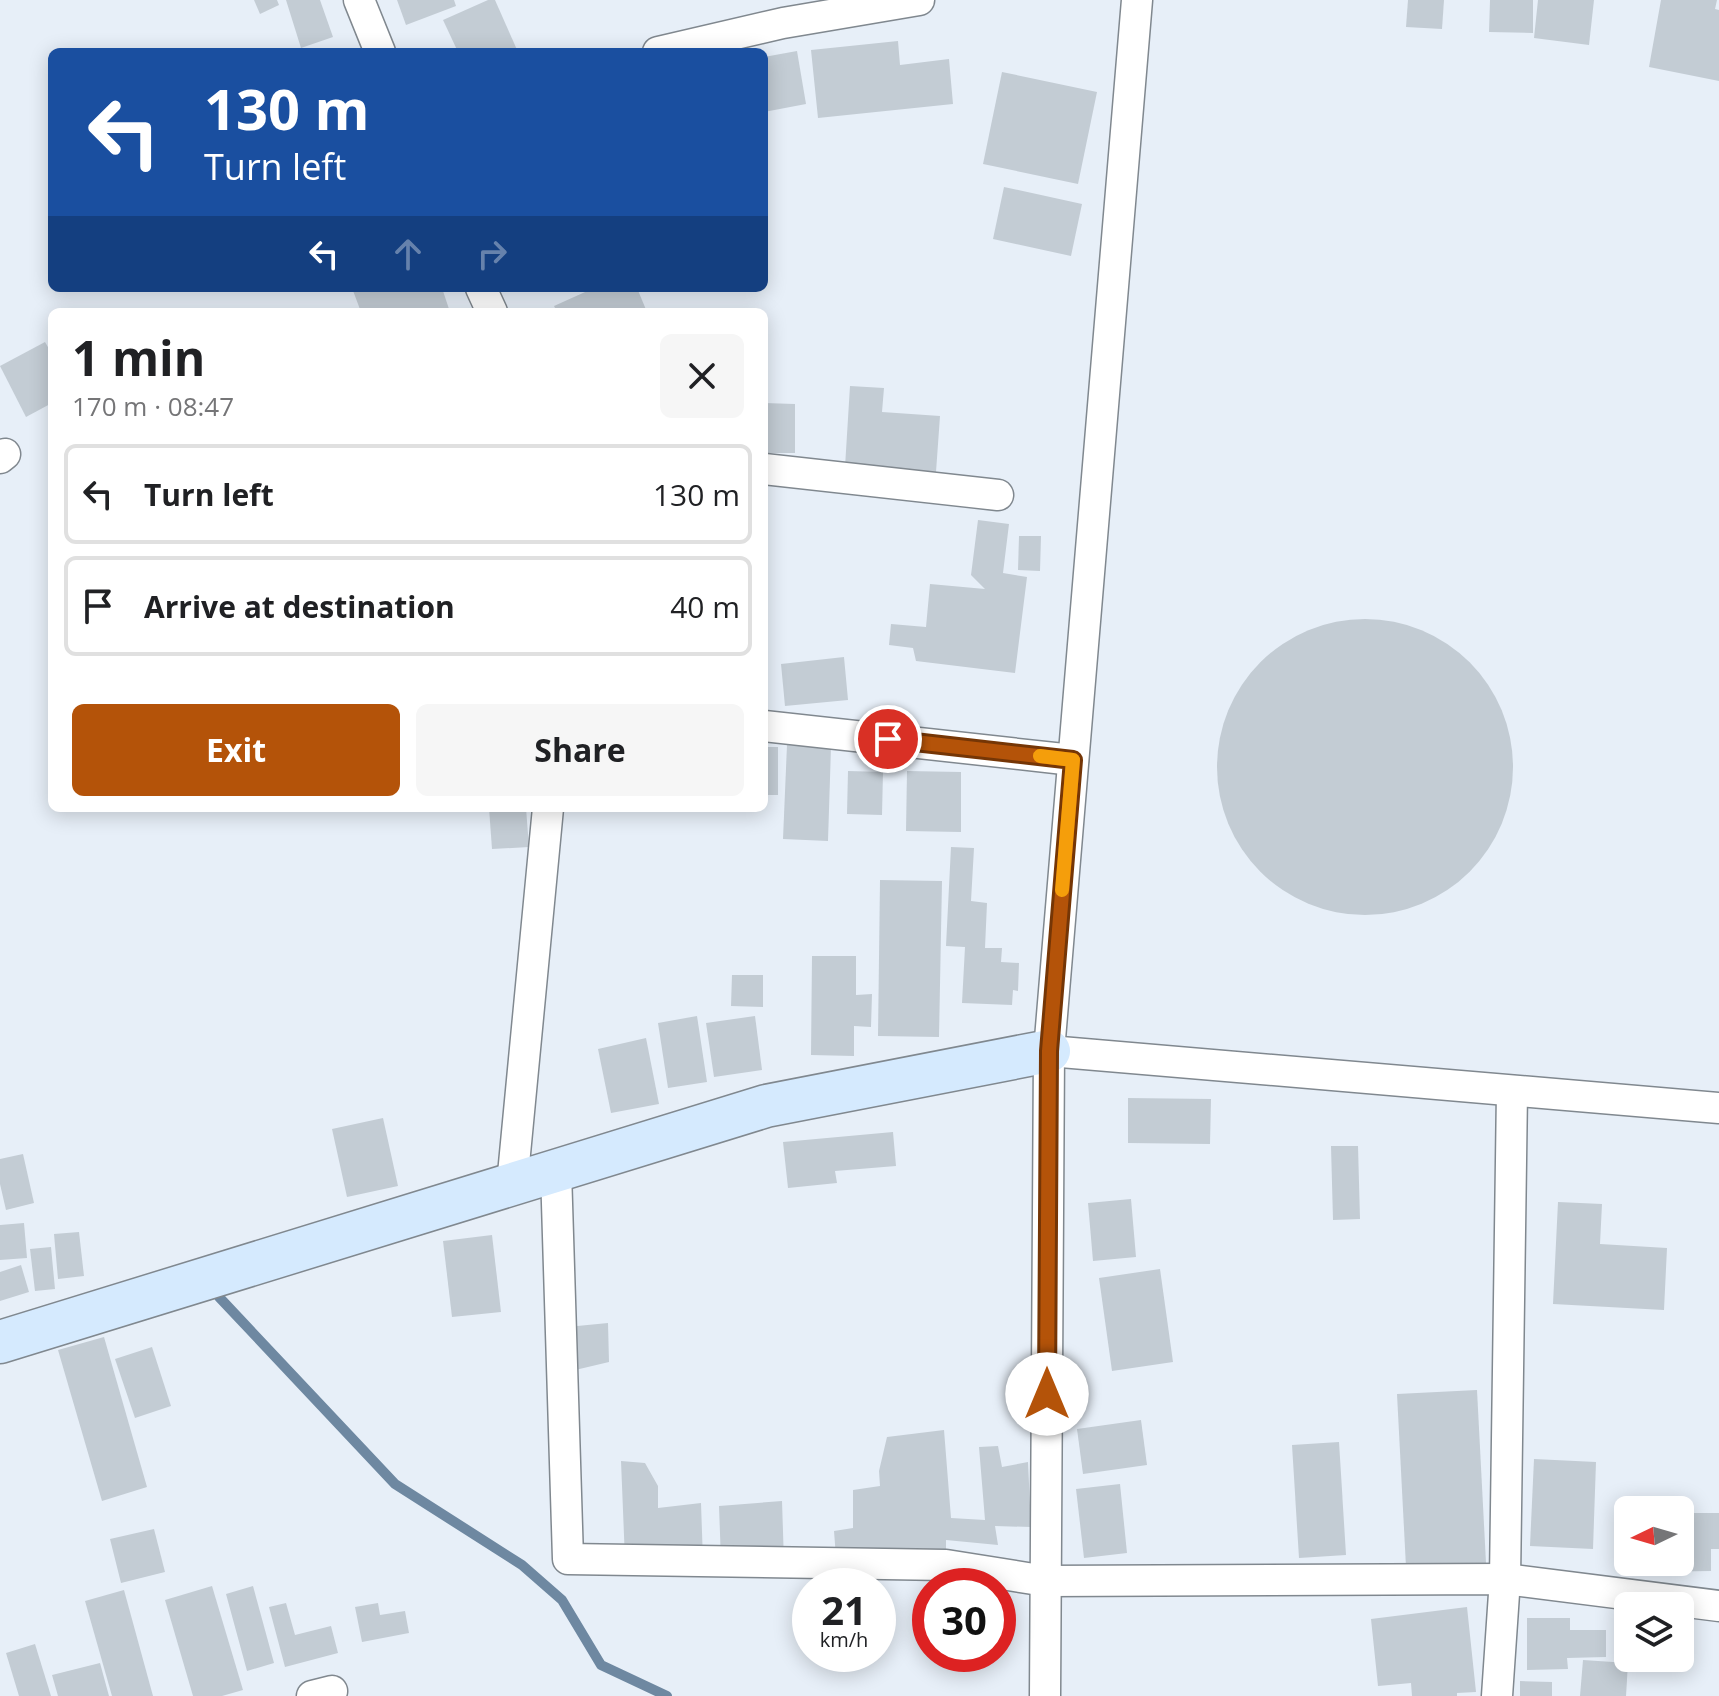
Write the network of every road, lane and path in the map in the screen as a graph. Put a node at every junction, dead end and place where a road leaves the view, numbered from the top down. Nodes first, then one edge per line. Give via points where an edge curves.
1 (359, 0) edge
2 (919, 0) edge
3 (1136, 0) edge
4 (378, 48) edge
5 (675, 48) edge
6 (768, 469) edge
7 (998, 495) dead end
8 (768, 726) edge
9 (1073, 760) junction
10 (548, 812) edge
11 (1049, 1051) junction
12 (1512, 1091) junction
13 (1719, 1108) edge
14 (556, 1171) junction
15 (512, 1185) junction
16 (0, 1342) edge
17 (1505, 1579) junction
18 (1046, 1581) junction
19 (1719, 1606) edge
20 (1045, 1696) edge
21 (1497, 1696) edge

1 - 4 street
2 - 5 street
3 - 9 street
6 - 7 street
8 - 9 street
9 - 11 street
10 - 15 street
11 - 12 street
11 - 14 street via 766,1106
11 - 18 street
12 - 13 street
12 - 17 street
14 - 15 street
14 - 18 street via 568,1559 946,1565
15 - 16 street
17 - 18 street
17 - 19 street
17 - 21 street
18 - 20 street

